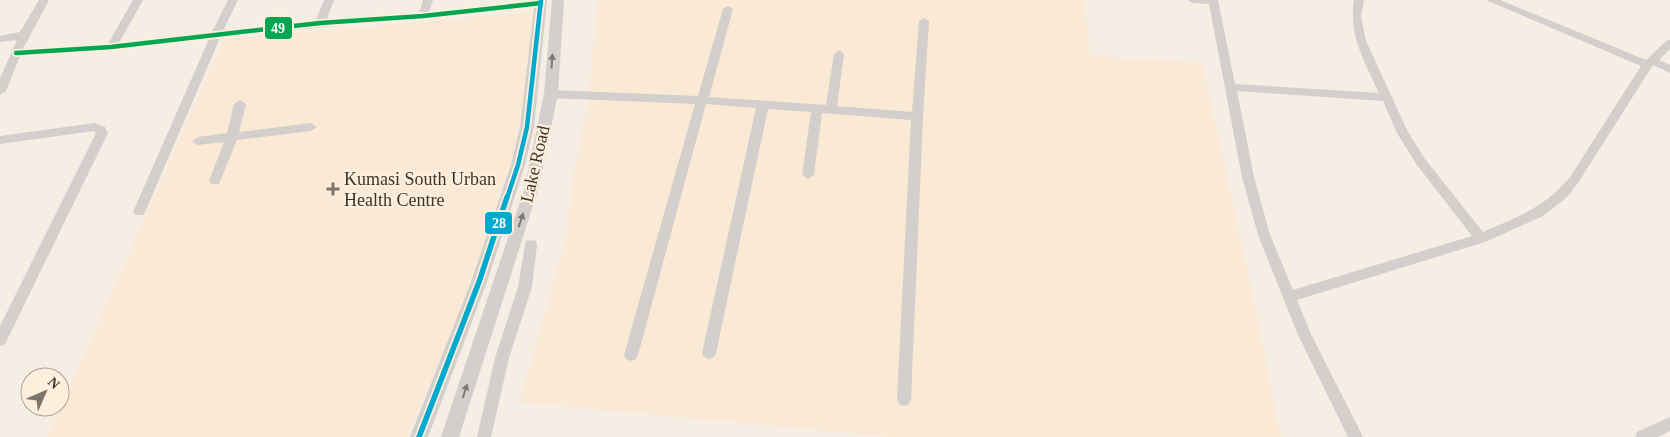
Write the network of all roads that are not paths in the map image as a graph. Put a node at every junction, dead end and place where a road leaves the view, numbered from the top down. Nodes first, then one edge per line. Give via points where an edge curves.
1 (44, 0) edge
2 (138, 0) edge
3 (233, 0) edge
4 (329, 0) edge
5 (428, 0) edge
6 (558, 0) edge
7 (1193, 0) edge
8 (1359, 0) edge
9 (1491, 0) edge
10 (1213, 1) edge
11 (541, 2) edge
12 (728, 9) dead end
13 (423, 16) junction
14 (924, 21) dead end
15 (320, 23) junction
16 (216, 35) junction
17 (24, 36) junction
18 (0, 39) edge
19 (1670, 43) edge
20 (110, 47) junction
21 (16, 53) junction
22 (839, 54) dead end
23 (1650, 63) junction
24 (1670, 69) edge
25 (1230, 87) junction
26 (0, 91) edge
27 (551, 94) junction
28 (1387, 97) junction
29 (702, 100) junction
30 (240, 104) dead end
31 (763, 104) junction
32 (817, 108) junction
33 (831, 108) junction
34 (918, 116) junction
35 (311, 127) dead end
36 (232, 137) junction
37 (0, 140) edge
38 (198, 141) dead end
39 (808, 175) dead end
40 (215, 181) dead end
41 (140, 212) dead end
42 (1481, 238) junction
43 (531, 246) dead end
44 (1290, 297) junction
45 (0, 340) edge
46 (709, 353) dead end
47 (631, 355) dead end
48 (904, 399) dead end
49 (1670, 424) edge
50 (419, 437) edge
51 (450, 437) edge
52 (484, 437) edge
53 (1356, 437) edge
54 (1642, 437) edge

1 - 17 street
2 - 20 street
3 - 16 street
4 - 15 street
5 - 13 street
27 -> 6 main road, Lake Road
7 - 10 street
8 - 28 street via 1356,17 1360,41
9 - 23 street
10 - 25 street
11 - 13 street
11 - 50 main road, Lake Road via 527,127 515,174 479,282
12 - 29 street
13 - 15 street
14 - 34 street
15 - 16 street
16 - 20 street
16 - 41 street
17 - 18 street
17 - 21 street
19 - 23 street
20 - 21 street
21 - 26 street
22 - 33 street
23 - 24 street
23 - 42 street via 1562,195 1539,213
25 - 28 street
25 - 44 street via 1248,177 1264,234
27 - 29 street
51 -> 27 main road, Lake Road via 531,190
28 - 42 street via 1403,133 1421,162
29 - 31 street
29 - 47 street
30 - 36 street
31 - 32 street
31 - 46 street
32 - 33 street
32 - 39 street
33 - 34 street
34 - 48 street
35 - 36 street
36 - 38 street
36 - 40 street
37 - 45 street via 95,127 102,130
42 - 44 street
43 - 52 street via 525,287 502,358
44 - 53 street via 1305,335
49 - 54 street

